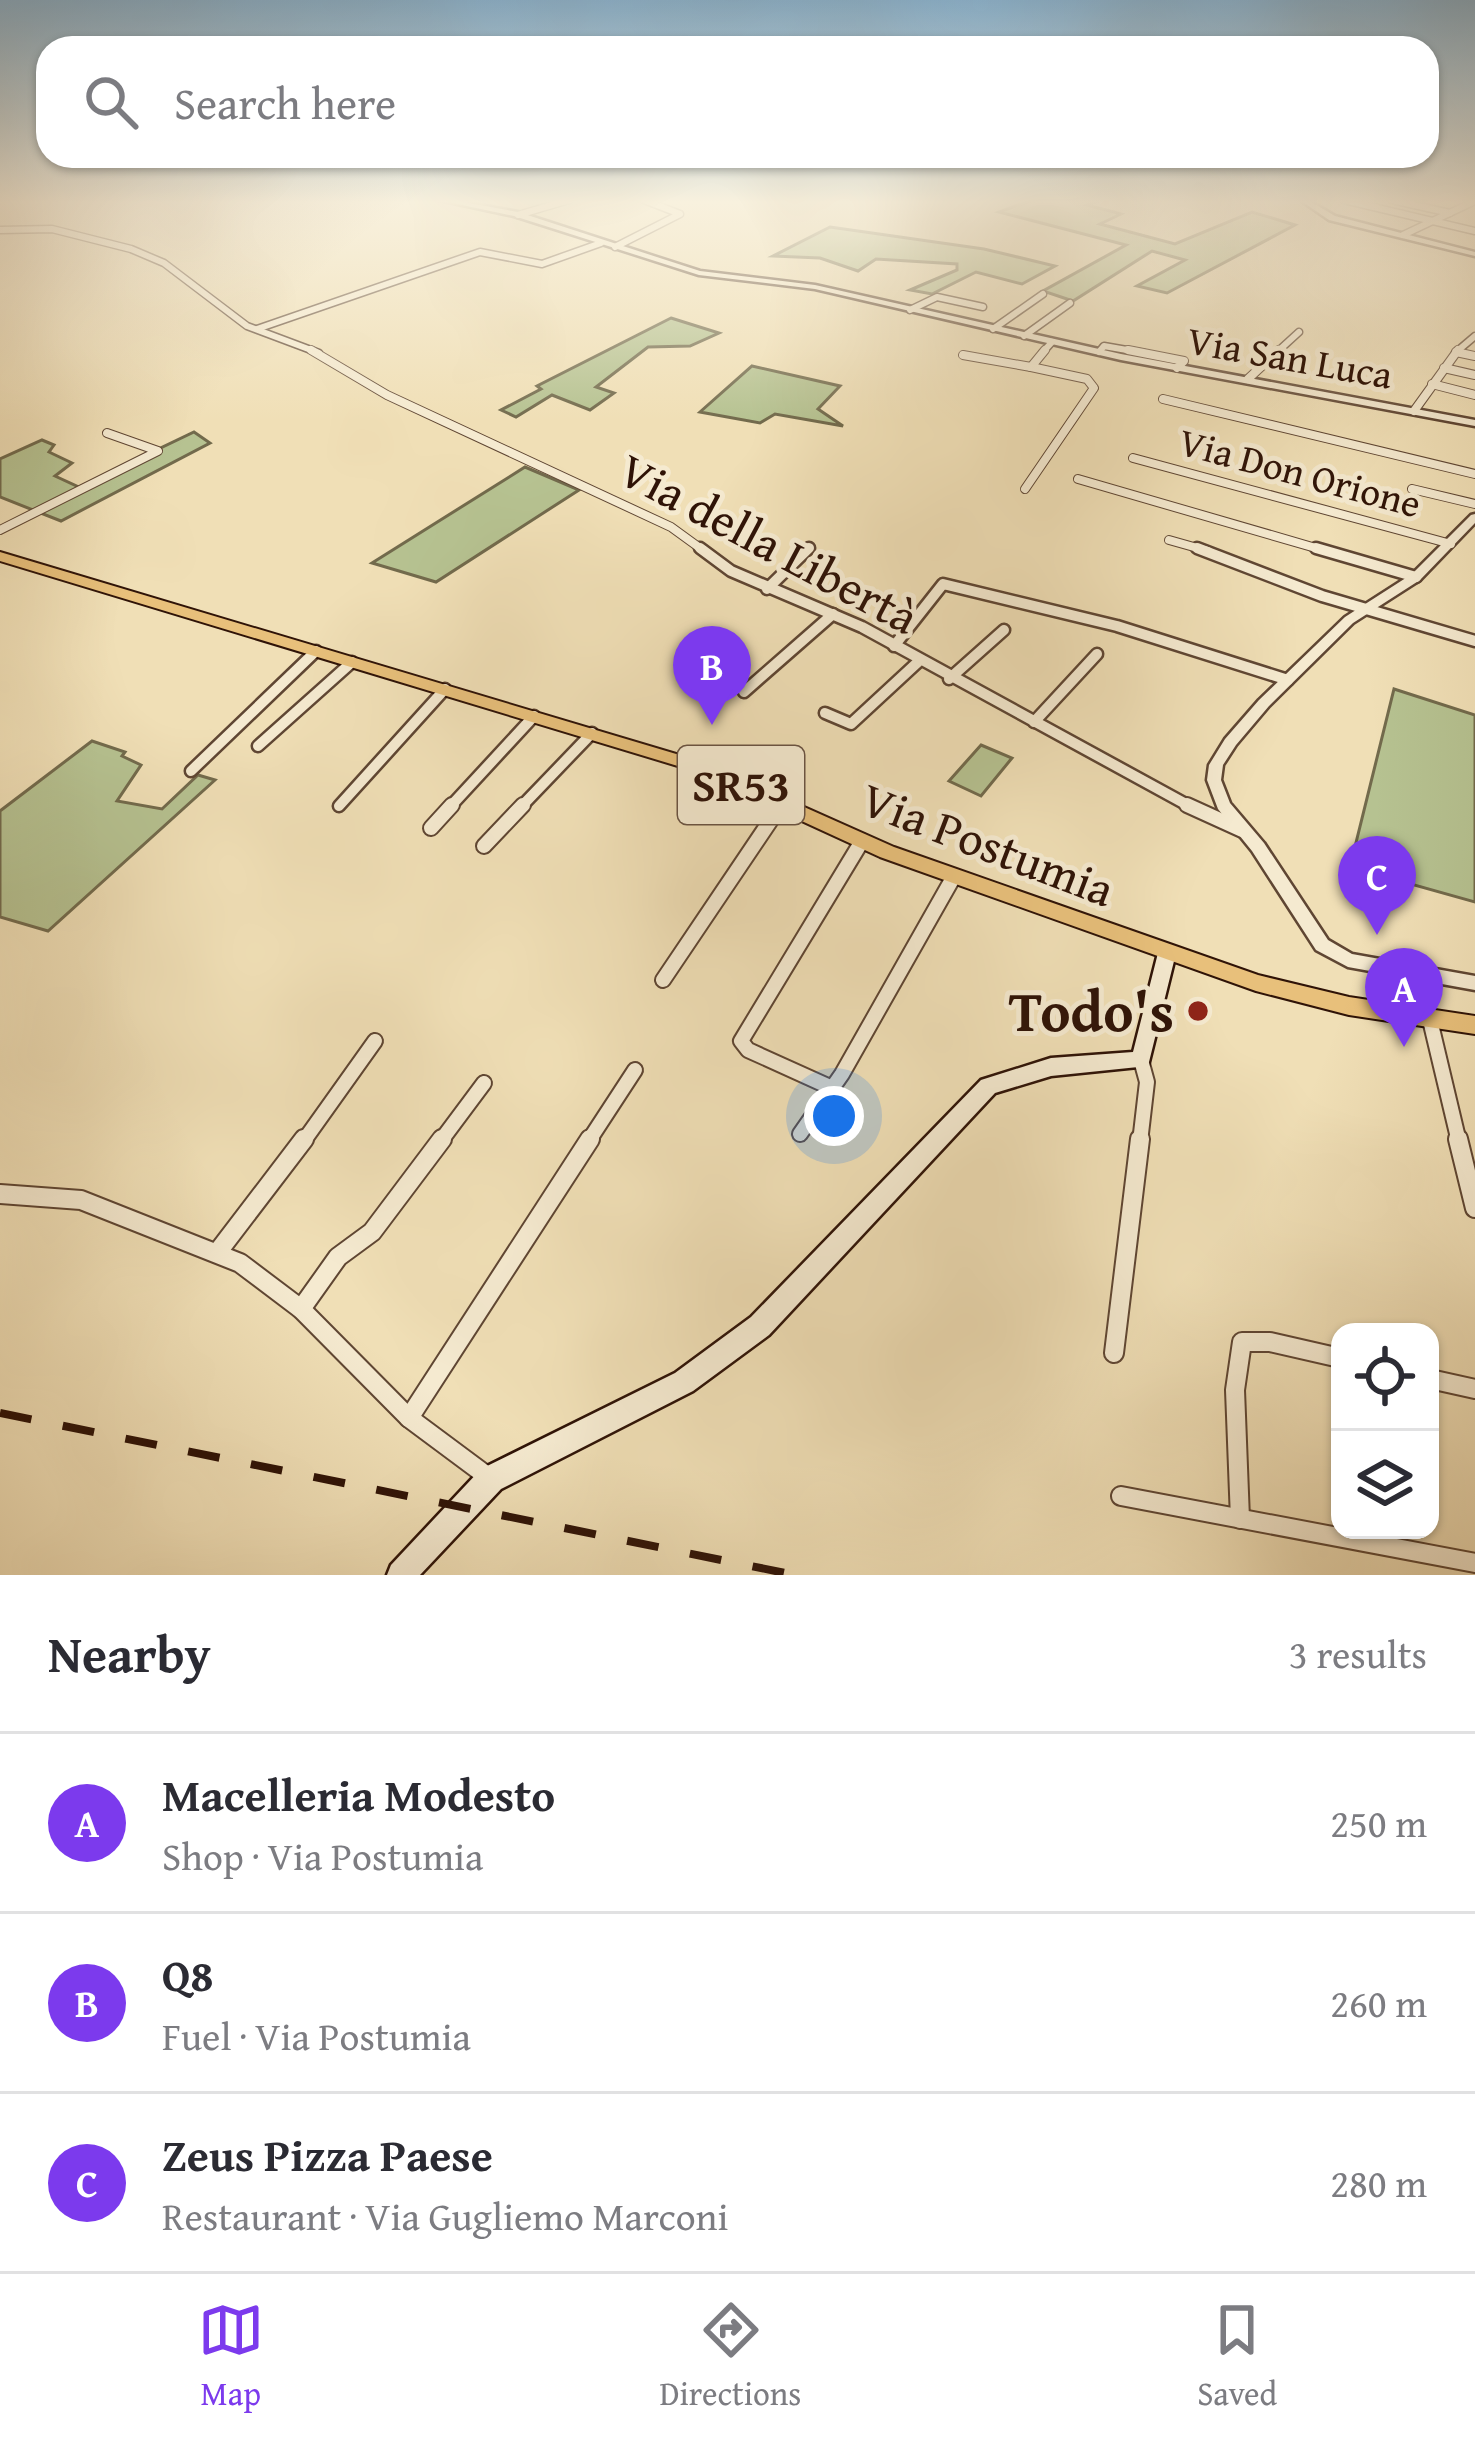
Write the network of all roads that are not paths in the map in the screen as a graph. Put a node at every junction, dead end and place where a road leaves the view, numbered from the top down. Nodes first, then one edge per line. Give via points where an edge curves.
1 (178, 274) edge
2 (420, 274) edge
3 (704, 274) edge
4 (1043, 294) dead end
5 (1070, 303) dead end
6 (983, 307) dead end
7 (910, 310) junction
8 (256, 329) junction
9 (993, 329) junction
10 (1299, 332) dead end
11 (1116, 335) dead end
12 (1024, 336) junction
13 (1475, 336) edge
14 (1052, 342) junction
15 (1101, 349) junction
16 (1194, 350) dead end
17 (1456, 352) junction
18 (963, 355) dead end
19 (1475, 356) edge
20 (1181, 364) junction
21 (1031, 367) junction
22 (1444, 368) junction
23 (1475, 375) edge
24 (1248, 379) junction
25 (1432, 384) junction
26 (1475, 395) edge
27 (1163, 399) dead end
28 (1414, 411) junction
29 (1475, 423) edge
30 (107, 433) dead end
31 (1133, 458) dead end
32 (1475, 474) edge
33 (1078, 479) dead end
34 (1025, 489) dead end
35 (1412, 489) dead end
36 (1475, 505) edge
37 (1475, 517) edge
38 (0, 530) edge
39 (1169, 540) dead end
40 (1451, 544) junction
41 (809, 548) dead end
42 (0, 556) edge
43 (1416, 577) junction
44 (767, 589) junction
45 (1365, 610) junction
46 (833, 614) junction
47 (1004, 630) dead end
48 (1475, 641) edge
49 (894, 646) junction
50 (316, 651) junction
51 (1097, 654) dead end
52 (352, 662) junction
53 (919, 662) junction
54 (949, 679) junction
55 (1288, 680) junction
56 (445, 689) junction
57 (744, 692) dead end
58 (825, 713) dead end
59 (534, 716) junction
60 (1034, 722) junction
61 (592, 733) junction
62 (258, 746) dead end
63 (190, 771) dead end
64 (782, 803) junction
65 (339, 806) dead end
66 (430, 828) dead end
67 (1243, 831) junction
68 (862, 841) junction
69 (484, 846) dead end
70 (953, 878) junction
71 (1167, 953) junction
72 (663, 980) dead end
73 (1475, 982) edge
74 (1430, 1020) junction
75 (1475, 1025) edge
76 (375, 1041) dead end
77 (1141, 1060) junction
78 (635, 1070) dead end
79 (484, 1083) dead end
80 (832, 1088) junction
81 (800, 1134) dead end
82 (0, 1194) edge
83 (1475, 1208) edge
84 (217, 1253) junction
85 (301, 1309) junction
86 (1114, 1353) dead end
87 (1331, 1356) edge
88 (1439, 1381) edge
89 (1475, 1389) edge
90 (409, 1418) junction
91 (490, 1479) junction
92 (1121, 1496) dead end
93 (1240, 1519) junction
94 (1475, 1563) edge
95 (401, 1575) edge

1 - 8 street, Via della Libertà
2 - 8 street
3 - 7 street, Via San Luca via 800,284
4 - 9 street
5 - 12 street
6 - 7 street via 924,297
7 - 9 street, Via San Luca
8 - 44 street, Via della Libertà via 671,527
9 - 12 street, Via San Luca
10 - 24 street
11 - 15 street
12 - 14 street, Via San Luca
13 - 17 street
14 - 15 street, Via San Luca
14 - 21 street
15 - 20 street, Via San Luca
16 - 20 street
17 - 19 street
17 - 22 street
18 - 21 street
20 - 24 street, Via San Luca
21 - 34 street via 1095,383
22 - 23 street
22 - 25 street
24 - 28 street, Via San Luca
25 - 26 street
25 - 28 street
27 - 32 street
28 - 29 street, Via San Luca
30 - 38 street via 158,452
31 - 40 street, Via Don Orione
33 - 43 street
35 - 36 street
37 - 40 street
39 - 45 street
40 - 43 street
41 - 44 street
42 - 50 main road, Via Postumia / SR53
43 - 45 street
44 - 46 street, Via della Libertà
45 - 48 street
45 - 55 street
46 - 49 street, Via della Libertà
46 - 57 street
47 - 54 street
49 - 53 street, Via della Libertà
49 - 55 street via 943,584 1077,612
50 - 52 main road, Via Postumia / SR53
50 - 63 street
51 - 60 street
52 - 56 main road, Via Postumia / SR53
52 - 62 street
53 - 54 street, Via della Libertà
53 - 58 street via 851,724
54 - 60 street, Via della Libertà
55 - 67 street via 1216,765 1223,805
56 - 59 main road, Via Postumia / SR53
56 - 65 street
59 - 61 main road, Via Postumia / SR53
59 - 66 street
60 - 67 street, Via della Libertà
61 - 64 main road, Via Postumia / SR53
61 - 69 street
64 - 68 main road, Via Postumia / SR53
64 - 72 street
67 - 73 street via 1316,939 1348,960
68 - 70 main road, Via Postumia / SR53
68 - 80 street via 740,1041
70 - 71 main road, Via Postumia / SR53
70 - 80 street
71 - 74 main road, Via Postumia / SR53 via 1285,991
71 - 77 main road
74 - 75 main road, Via Postumia / SR53
74 - 83 street
76 - 84 street
77 - 86 street via 1147,1082
77 - 91 main road via 1051,1066 988,1086 760,1326 684,1382
78 - 90 street
79 - 85 street via 372,1232 338,1257
80 - 81 street
82 - 84 street via 81,1200
84 - 85 street
85 - 90 street
87 - 93 street via 1241,1342
88 - 89 street
90 - 91 street
91 - 95 main road
92 - 93 street
93 - 94 street

